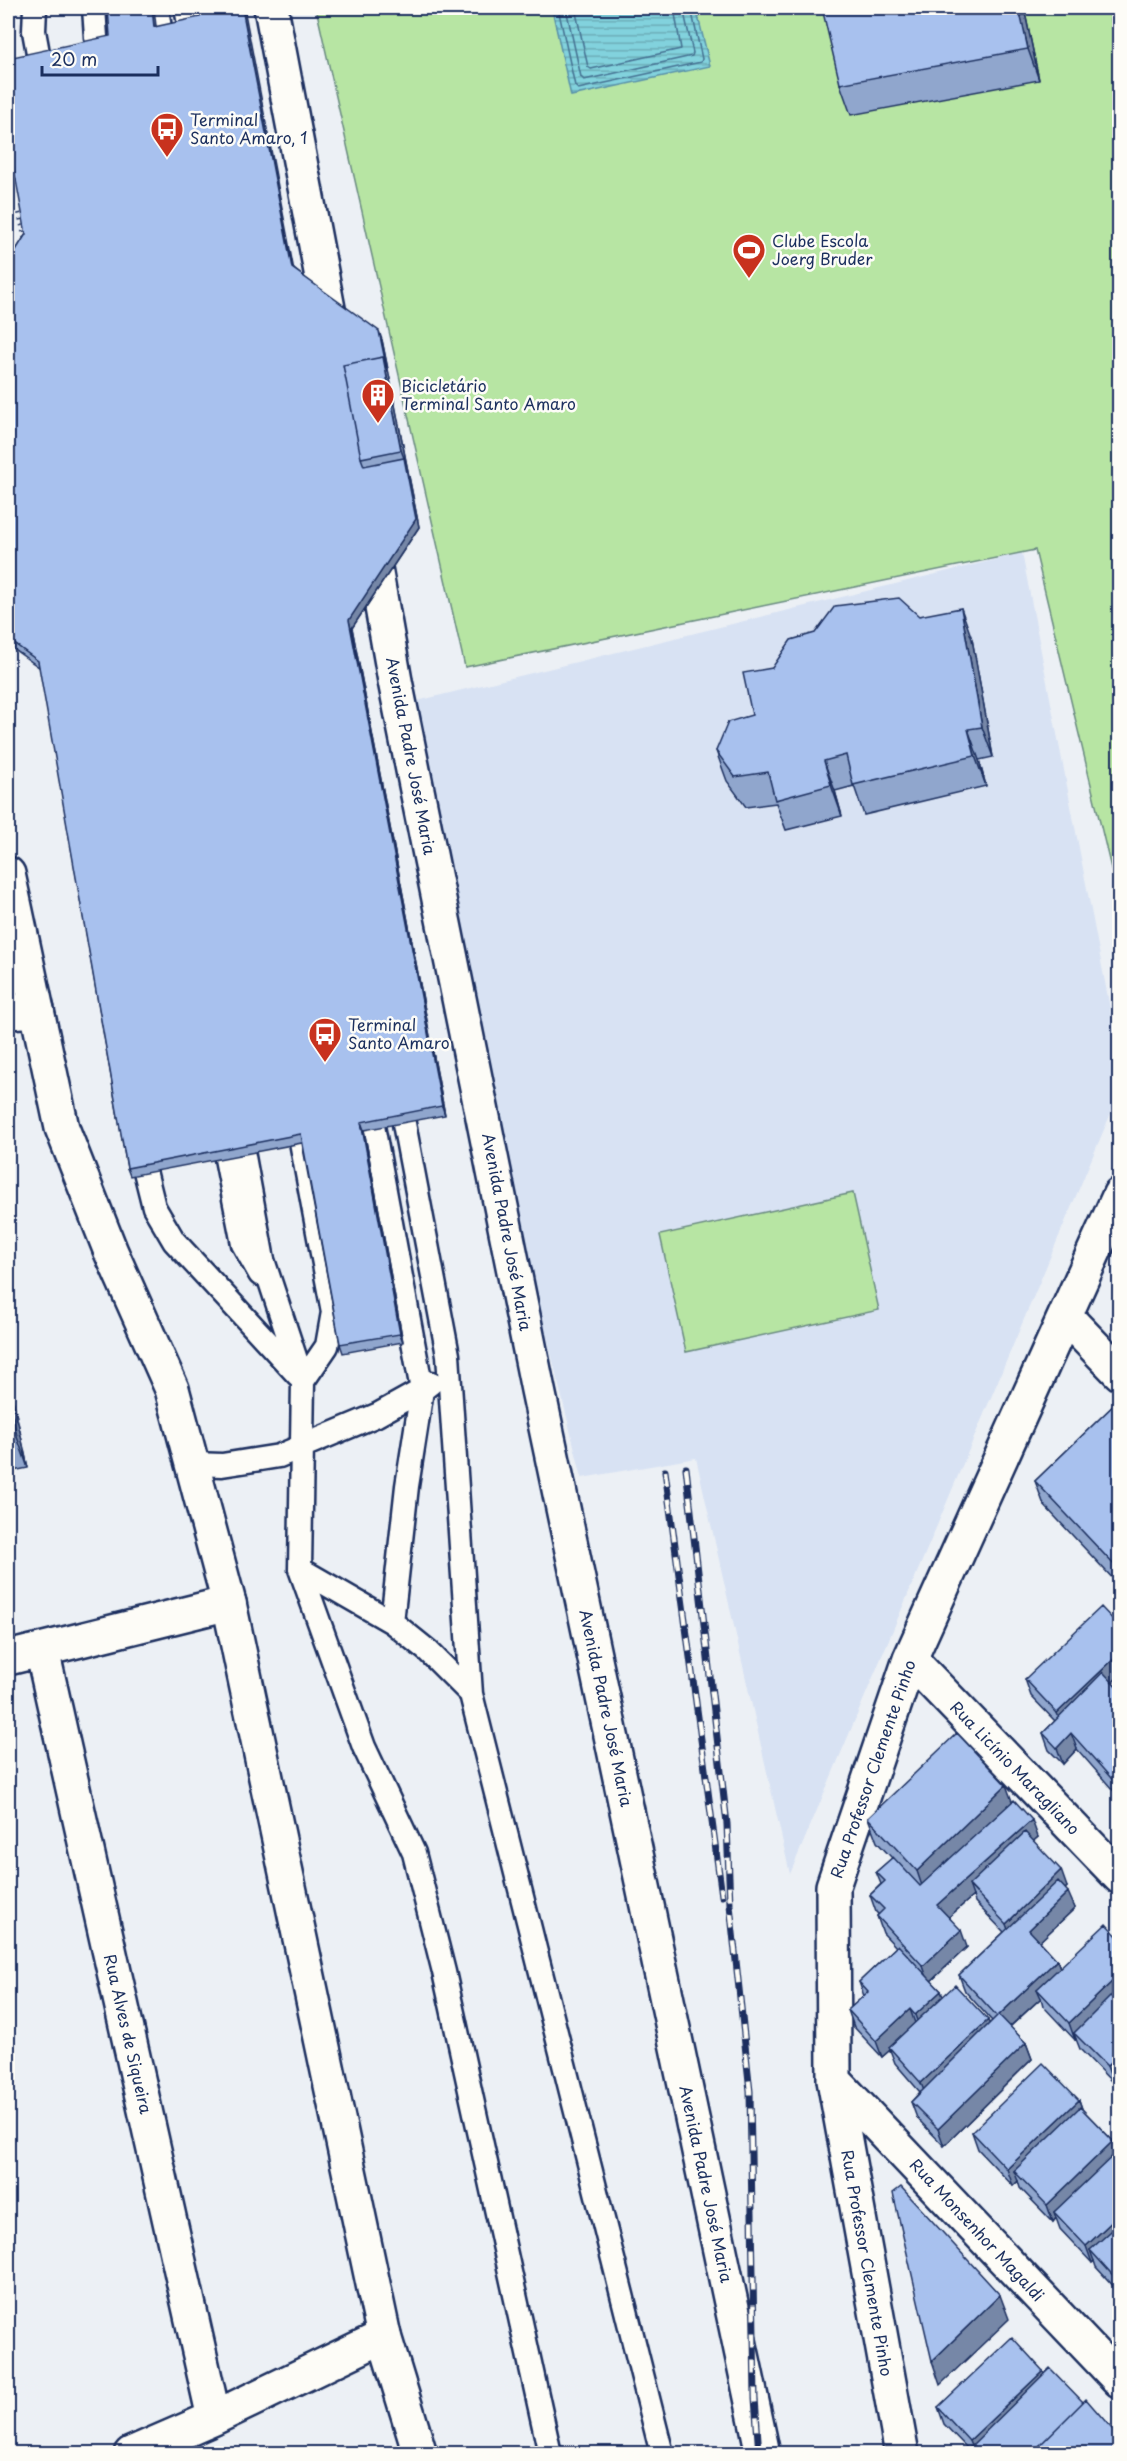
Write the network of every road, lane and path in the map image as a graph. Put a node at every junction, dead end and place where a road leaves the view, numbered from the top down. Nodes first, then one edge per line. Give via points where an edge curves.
1 (35, 8) edge
2 (94, 8) edge
3 (157, 8) edge
4 (186, 8) edge
5 (271, 8) edge
6 (34, 31) junction
7 (21, 61) edge
8 (198, 71) edge
9 (169, 79) edge
10 (104, 83) edge
11 (47, 100) edge
12 (19, 213) edge
13 (26, 245) edge
14 (339, 369) edge
15 (365, 510) edge
16 (8, 874) edge
17 (22, 1011) edge
18 (394, 1073) edge
19 (365, 1084) edge
20 (291, 1088) edge
21 (225, 1106) edge
22 (134, 1127) edge
23 (1119, 1194) edge
24 (1065, 1316) junction
25 (448, 1355) junction
26 (1119, 1373) edge
27 (303, 1381) junction
28 (422, 1390) junction
29 (302, 1448) junction
30 (193, 1464) junction
31 (300, 1569) junction
32 (229, 1603) junction
33 (392, 1622) junction
34 (42, 1650) junction
35 (8, 1658) edge
36 (910, 1659) junction
37 (471, 1694) junction
38 (1119, 1878) edge
39 (834, 2080) junction
40 (384, 2336) junction
41 (1119, 2381) edge
42 (214, 2418) junction
43 (131, 2454) edge
44 (420, 2454) edge
45 (550, 2454) edge
46 (662, 2454) edge
47 (763, 2454) edge
48 (902, 2454) edge

1 - 6 lane
2 - 10 lane
3 - 9 lane
4 - 8 lane
5 - 14 main road
6 - 7 lane
6 - 11 lane
12 - 13 path
15 - 47 main road, Avenida Padre José Maria via 395,681 538,1390
16 - 17 main road
17 - 30 main road via 62,1128 111,1252 172,1389
18 - 25 lane
19 - 28 lane
20 - 27 lane via 333,1312 327,1346
21 - 27 lane via 243,1244 279,1307
22 - 27 lane via 154,1207 174,1241
23 - 24 main road, Rua Professor Clemente Pinho
24 - 26 main road
24 - 36 main road, Rua Professor Clemente Pinho
25 - 28 lane via 444,1372
25 - 37 lane
27 - 29 lane
28 - 29 lane
28 - 33 lane
29 - 30 lane via 252,1461
29 - 31 lane
30 - 32 main road
31 - 33 lane
31 - 45 lane via 364,1747 414,1853
32 - 34 main road
32 - 40 main road
33 - 37 lane
34 - 35 main road
34 - 42 main road, Rua Alves de Siqueira
36 - 38 main road, Rua Licínio Maragliano
36 - 39 main road, Rua Professor Clemente Pinho via 833,1886
37 - 46 lane
39 - 41 main road, Rua Monsenhor Magaldi
39 - 48 main road, Rua Professor Clemente Pinho
40 - 42 main road
40 - 44 main road
42 - 43 main road

